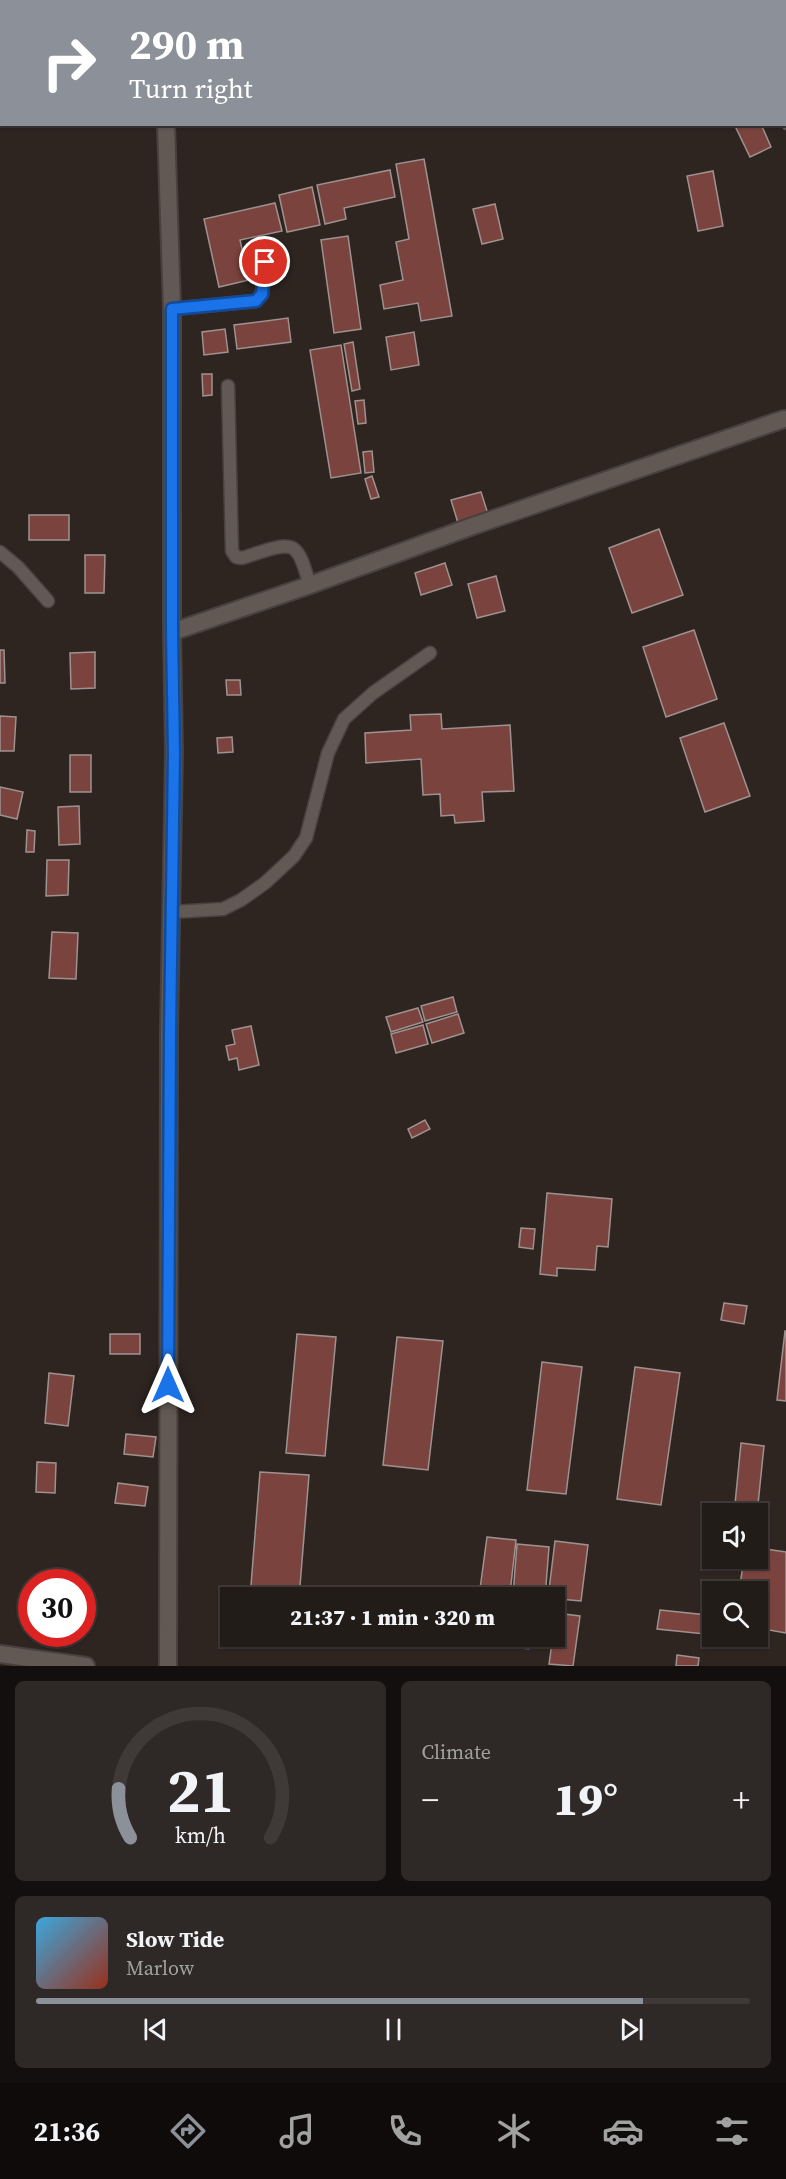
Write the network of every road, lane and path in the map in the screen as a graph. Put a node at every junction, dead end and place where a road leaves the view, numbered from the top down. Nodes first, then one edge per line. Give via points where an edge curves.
1 (166, 126) edge
2 (265, 262) dead end
3 (172, 309) junction
4 (228, 386) dead end
5 (784, 419) dead end
6 (0, 552) edge
7 (310, 585) junction
8 (48, 601) dead end
9 (172, 632) junction
10 (430, 653) dead end
11 (172, 912) junction
12 (0, 1654) edge
13 (86, 1666) edge
14 (168, 1666) edge

1 - 3 street
2 - 3 lane via 262,294 256,301
3 - 9 street
4 - 7 lane via 232,551 242,558 284,545 294,549
5 - 7 street
6 - 8 lane
7 - 9 street
9 - 11 street
10 - 11 lane via 344,719 328,753 306,838 294,856 249,894 223,909
11 - 14 street
12 - 13 street

